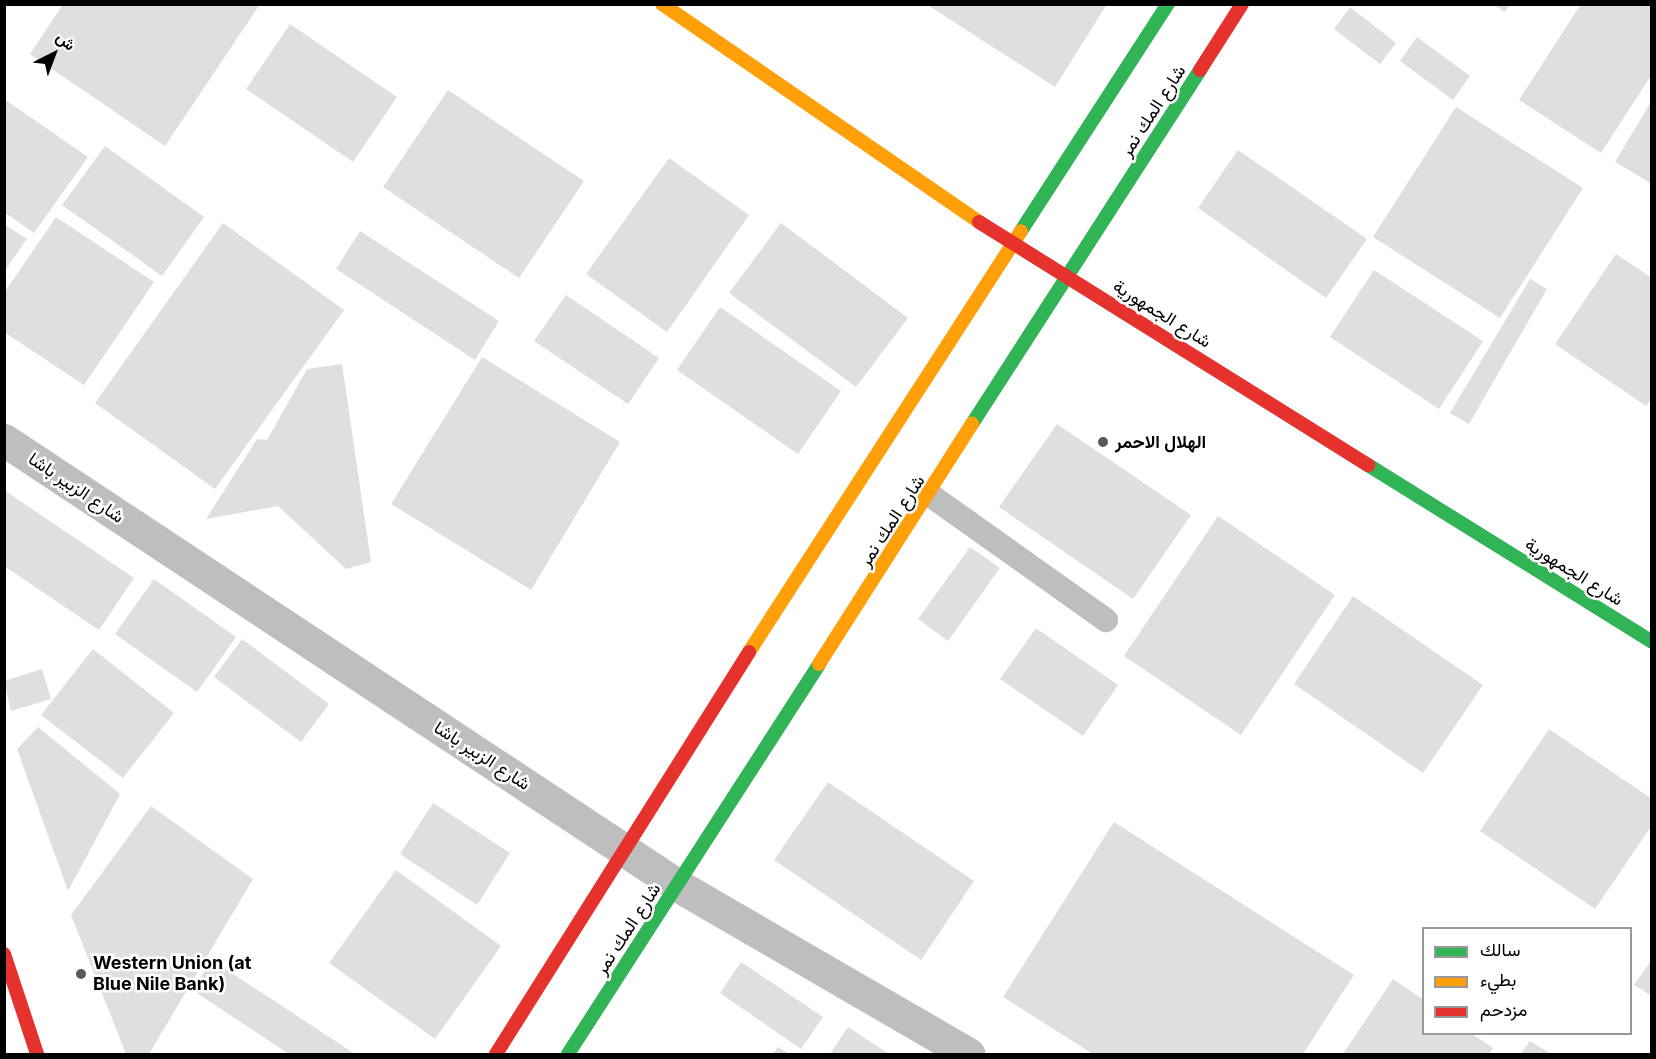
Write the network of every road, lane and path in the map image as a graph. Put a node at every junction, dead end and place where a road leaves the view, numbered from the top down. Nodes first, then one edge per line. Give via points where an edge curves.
1 (662, 4) edge
2 (1168, 4) edge
3 (1242, 4) edge
4 (1016, 242) junction
5 (1068, 276) junction
6 (4, 440) edge
7 (930, 495) junction
8 (1106, 620) dead end
9 (1652, 642) edge
10 (625, 850) junction
11 (677, 885) junction
12 (4, 954) edge
13 (37, 1054) edge
14 (495, 1054) edge
15 (568, 1054) edge
16 (969, 1054) edge

1 - 4 main road, شارع الجمهورية via 956,208
2 - 4 main road
3 - 5 main road, شارع المك نمر
4 - 5 main road, شارع الجمهورية
4 - 10 main road
5 - 7 main road, شارع المك نمر
5 - 9 main road, شارع الجمهورية
6 - 10 street, شارع الزبير باشا
7 - 8 lane
7 - 11 main road, شارع المك نمر
10 - 11 street, شارع الزبير باشا
10 - 14 main road
11 - 15 main road, شارع المك نمر
11 - 16 street, شارع الزبير باشا
12 - 13 main road

